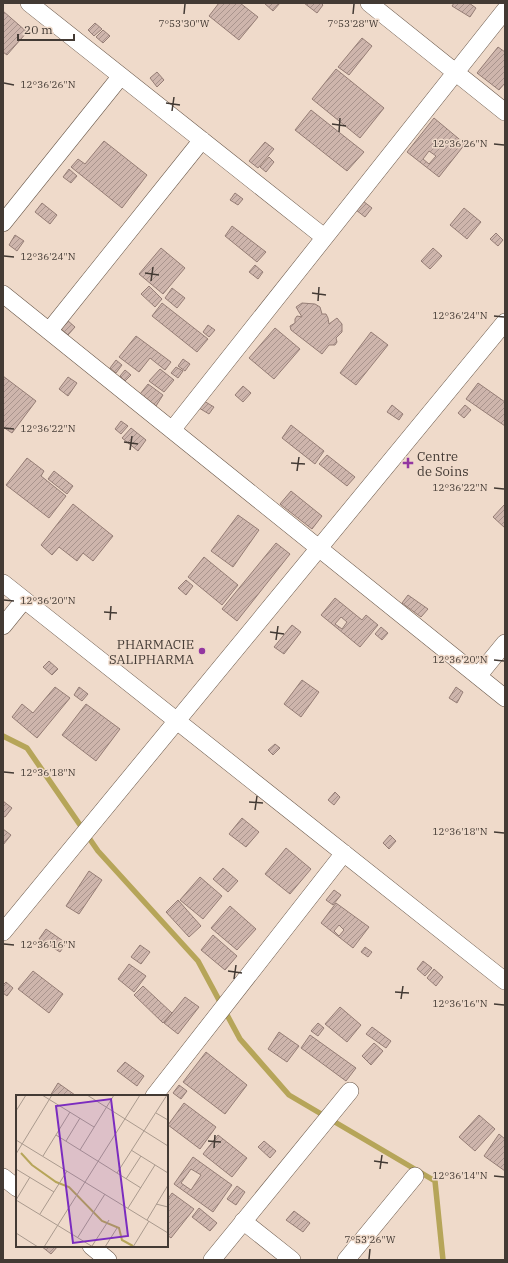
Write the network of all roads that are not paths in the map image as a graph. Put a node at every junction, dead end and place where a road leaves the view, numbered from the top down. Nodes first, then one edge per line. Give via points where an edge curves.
1 (29, 3) edge
2 (368, 3) edge
3 (505, 10) edge
4 (456, 73) junction
5 (121, 76) junction
6 (505, 112) edge
7 (202, 140) junction
8 (3, 223) edge
9 (324, 238) junction
10 (3, 294) edge
11 (505, 322) edge
12 (49, 331) junction
13 (172, 430) junction
14 (319, 548) junction
15 (3, 583) edge
16 (24, 600) junction
17 (3, 626) edge
18 (505, 643) edge
19 (478, 676) junction
20 (505, 698) edge
21 (177, 721) junction
22 (344, 853) junction
23 (3, 932) edge
24 (505, 981) edge
25 (350, 1092) dead end
26 (155, 1095) edge
27 (415, 1176) dead end
28 (3, 1177) edge
29 (16, 1187) edge
30 (243, 1221) junction
31 (91, 1247) edge
32 (108, 1260) edge
33 (212, 1260) edge
34 (292, 1260) edge
35 (346, 1260) edge

1 - 5 street
2 - 4 street
3 - 4 street
4 - 6 street
4 - 9 street
5 - 7 street
5 - 8 street
7 - 9 street
7 - 12 street
9 - 13 street
10 - 12 street
11 - 14 street
12 - 13 street
13 - 14 street
14 - 19 street
14 - 21 street
15 - 16 street
16 - 17 street
16 - 21 street
18 - 19 street
19 - 20 street
21 - 22 street
21 - 23 street
22 - 24 street
22 - 26 street
25 - 30 street
27 - 35 street
28 - 29 street
30 - 33 street
30 - 34 street
31 - 32 street

